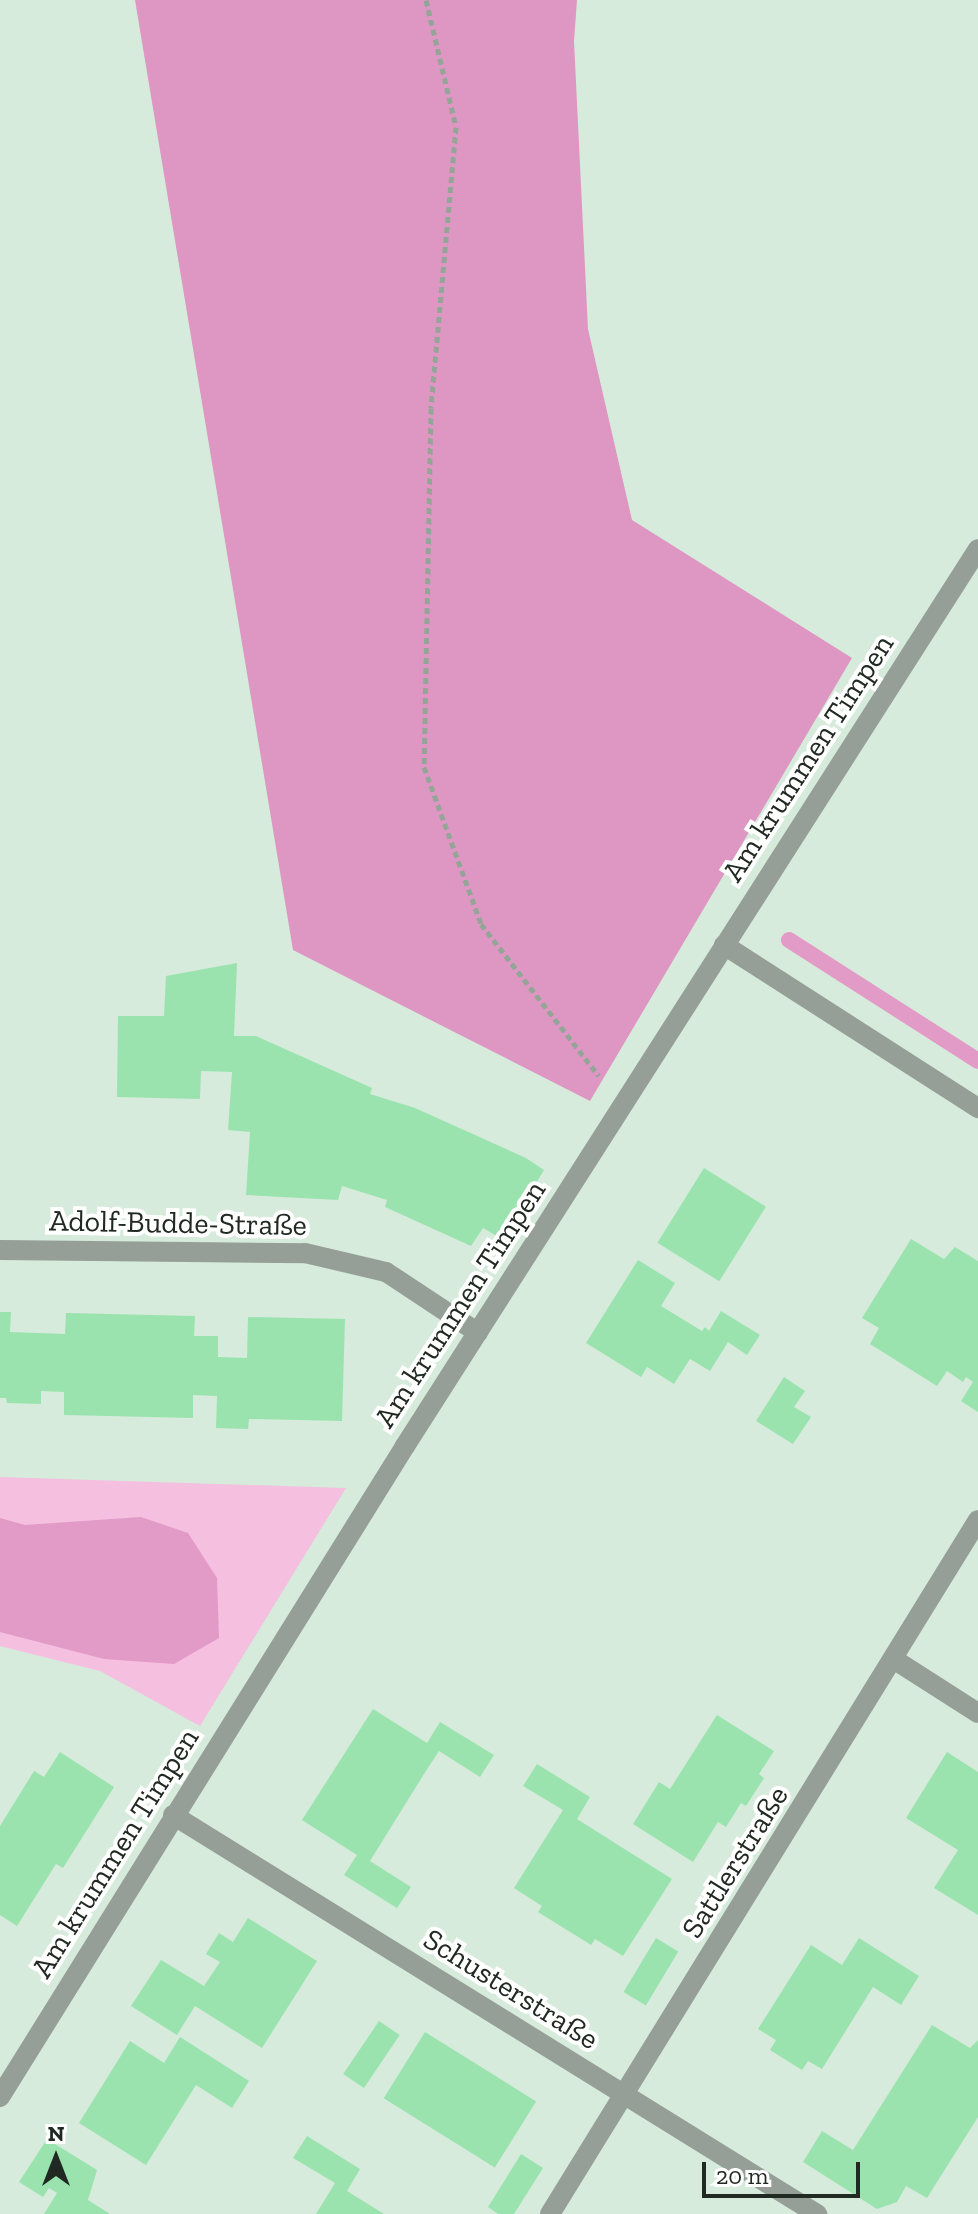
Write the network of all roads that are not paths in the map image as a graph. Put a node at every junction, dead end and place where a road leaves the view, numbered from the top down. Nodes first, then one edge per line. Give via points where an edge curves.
1 (978, 549) edge
2 (724, 945) junction
3 (978, 1108) edge
4 (0, 1250) edge
5 (478, 1333) junction
6 (978, 1520) edge
7 (895, 1660) junction
8 (978, 1713) edge
9 (173, 1815) junction
10 (627, 2095) junction
11 (0, 2097) edge
12 (550, 2214) edge
13 (817, 2214) edge

1 - 2 street, Am krummen Timpen
2 - 3 street
2 - 5 street, Am krummen Timpen
4 - 5 street, Adolf-Budde-Straße via 305,1253 386,1272
5 - 9 street, Am krummen Timpen
6 - 7 street, Sattlerstraße
7 - 8 street
7 - 10 street, Sattlerstraße
9 - 10 street, Schusterstraße
9 - 11 street, Am krummen Timpen
10 - 12 street, Sattlerstraße
10 - 13 street, Schusterstraße

